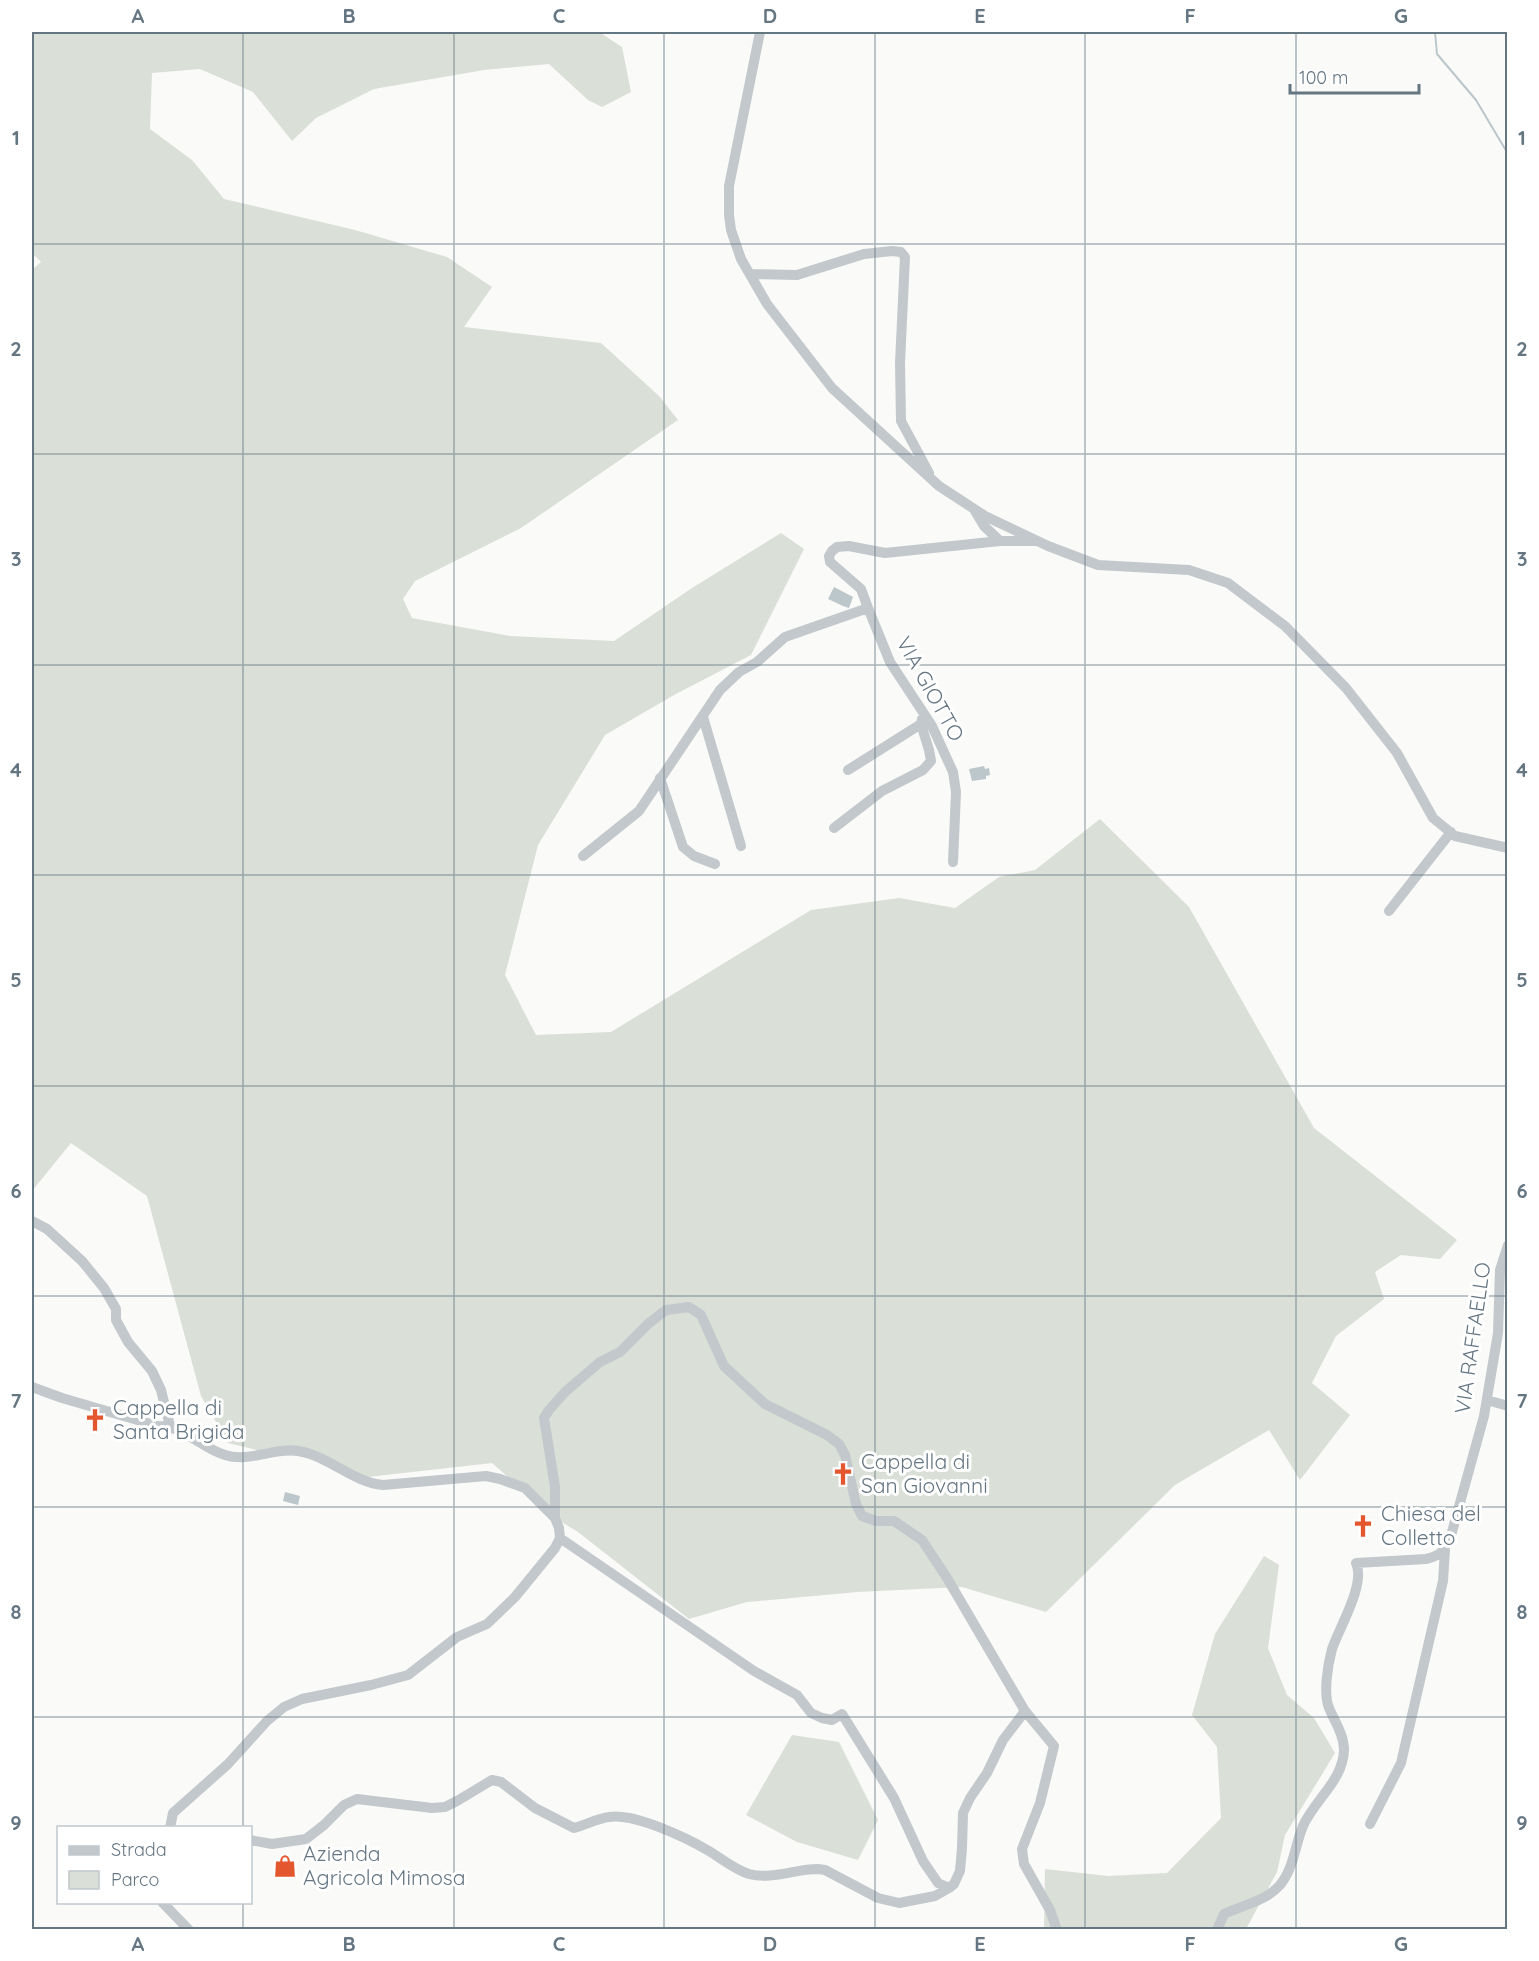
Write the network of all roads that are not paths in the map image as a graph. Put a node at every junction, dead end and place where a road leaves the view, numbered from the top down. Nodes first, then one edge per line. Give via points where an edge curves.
1 (760, 32) edge
2 (750, 274) junction
3 (933, 481) junction
4 (973, 508) junction
5 (1000, 541) junction
6 (1038, 541) junction
7 (868, 608) junction
8 (703, 717) junction
9 (922, 718) junction
10 (848, 770) dead end
11 (660, 778) junction
12 (834, 828) dead end
13 (1451, 832) junction
14 (741, 846) dead end
15 (1508, 849) edge
16 (583, 856) dead end
17 (953, 862) dead end
18 (715, 864) dead end
19 (1389, 911) dead end
20 (32, 1221) edge
21 (1508, 1245) edge
22 (32, 1387) edge
23 (1487, 1400) junction
24 (1508, 1406) edge
25 (170, 1426) junction
26 (555, 1518) junction
27 (560, 1538) junction
28 (1445, 1550) junction
29 (1025, 1711) junction
30 (1370, 1824) dead end
31 (170, 1826) edge
32 (252, 1840) edge
33 (949, 1888) junction
34 (164, 1904) edge
35 (189, 1929) edge
36 (1057, 1929) edge
37 (1217, 1929) edge

1 - 2 street via 729,186 731,230
2 - 3 street via 767,304 832,388
2 - 3 street via 797,275 864,254 901,252 905,257 901,421
3 - 4 street
4 - 5 street
4 - 6 street
5 - 6 street
5 - 7 street, VIA GIOTTO via 885,552 837,547 829,556 831,562 861,589
6 - 13 street via 1098,564 1189,570 1228,583 1285,626 1346,688 1397,753 1433,818
7 - 8 street via 785,637 720,690
7 - 9 street, VIA GIOTTO via 890,662
8 - 11 street
8 - 14 street
9 - 10 street
9 - 12 street via 931,762 882,791
9 - 17 street, VIA GIOTTO via 932,726 953,772
11 - 16 street via 639,811
11 - 18 street via 682,847
13 - 15 street
13 - 19 street
20 - 25 street via 47,1229 82,1261 104,1288 128,1342 162,1389
21 - 23 street, VIA RAFFAELLO via 1500,1270 1498,1332
22 - 25 street via 158,1426
23 - 24 street
23 - 28 street, VIA RAFFAELLO
25 - 26 street via 225,1455 298,1451 369,1484 486,1476 500,1479 525,1488
26 - 27 street
26 - 29 street via 555,1487 544,1418 549,1410 600,1362 620,1352 666,1310 689,1307 701,1316 724,1366 756,1396 839,1444 862,1516 894,1521 921,1540
27 - 31 street via 514,1597 487,1624 457,1637 408,1675 302,1699 284,1707 173,1813
27 - 33 street via 754,1671 796,1695 811,1713 832,1720 842,1714 894,1798 923,1861 938,1883
28 - 30 street, VIA RAFFAELLO via 1443,1581 1401,1763
28 - 37 street via 1426,1559 1356,1563 1358,1580 1332,1649 1325,1695 1341,1731 1344,1748 1340,1770 1303,1827 1288,1875 1264,1897 1224,1914
29 - 33 street via 1003,1740 963,1813 960,1870
29 - 36 street via 1054,1746 1040,1803 1022,1849 1024,1864
32 - 33 street via 272,1844 306,1839 344,1805 357,1799 438,1808 496,1780 566,1826 574,1828 614,1816 650,1824 749,1874 766,1876 818,1869 878,1898 899,1903 935,1896
34 - 35 street

